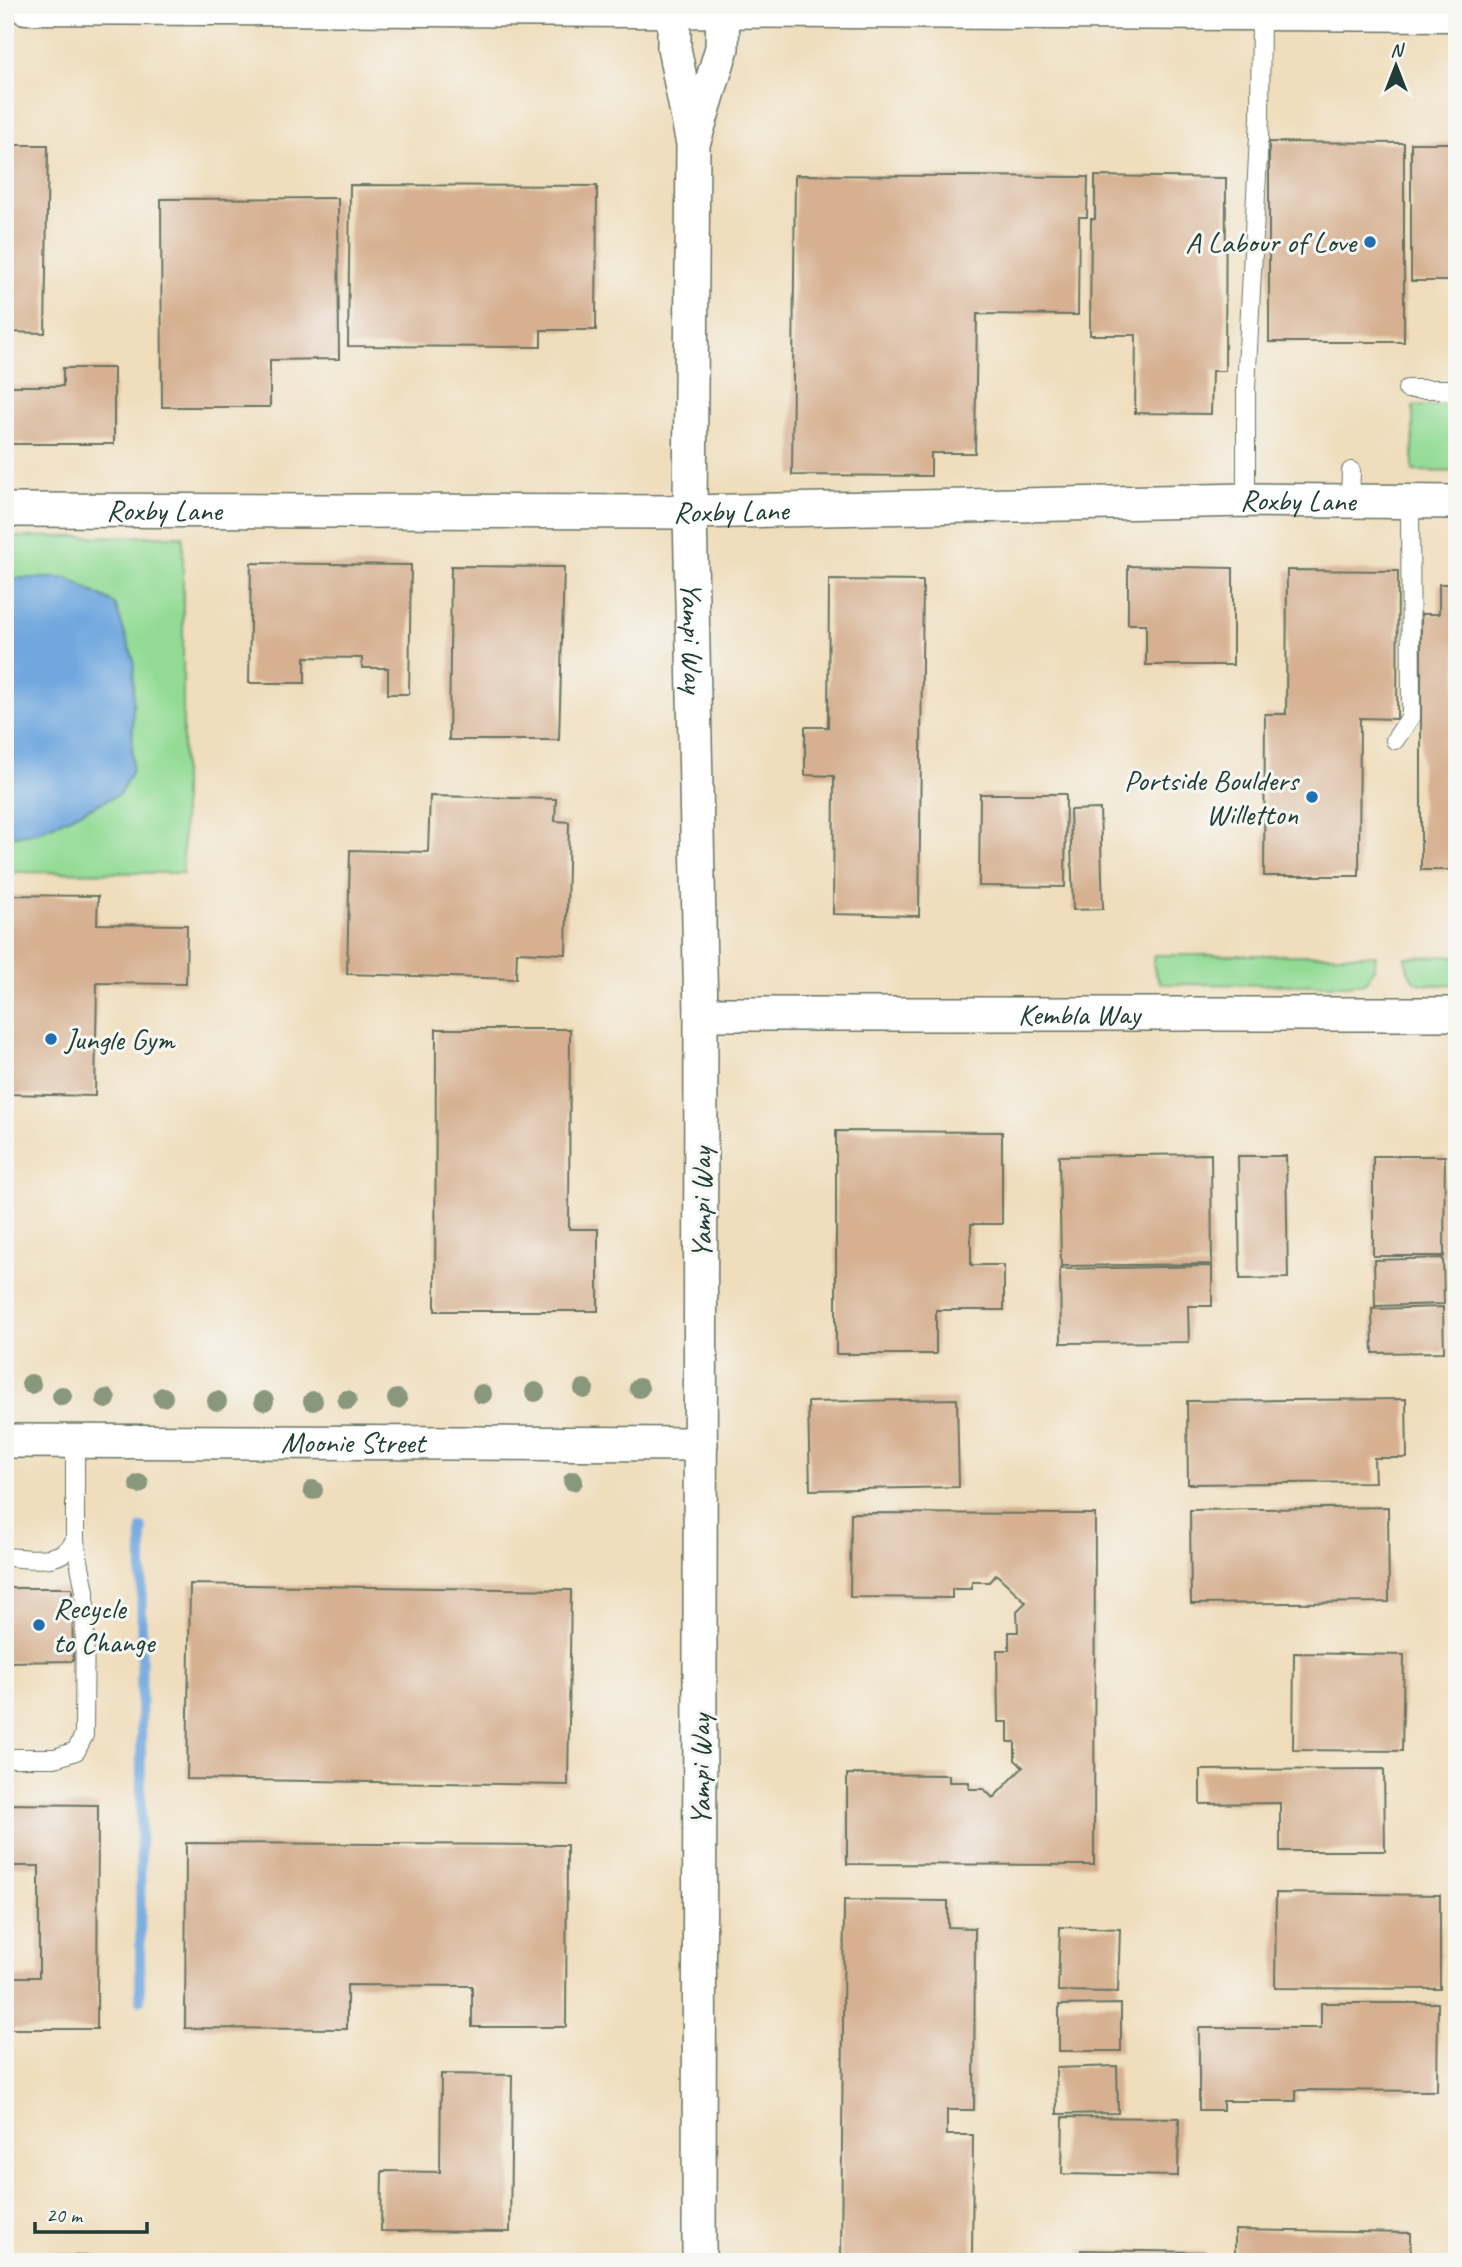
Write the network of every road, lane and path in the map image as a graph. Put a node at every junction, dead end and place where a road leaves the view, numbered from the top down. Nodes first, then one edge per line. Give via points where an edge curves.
1 (26, 5) edge
2 (674, 7) edge
3 (723, 7) edge
4 (1261, 12) junction
5 (1457, 12) edge
6 (693, 144) junction
7 (1407, 389) dead end
8 (1457, 389) edge
9 (1246, 500) junction
10 (1410, 501) junction
11 (1457, 502) edge
12 (5, 510) edge
13 (690, 512) junction
14 (1395, 740) dead end
15 (701, 1014) junction
16 (1457, 1014) edge
17 (5, 1441) edge
18 (75, 1441) junction
19 (701, 1444) junction
20 (75, 1541) junction
21 (5, 1557) edge
22 (5, 1758) edge
23 (699, 2262) edge

1 - 2 main road
2 - 3 main road
2 - 6 street, Yampi Way via 674,48
3 - 4 main road
3 - 6 street, Yampi Way via 722,48
4 - 5 main road
4 - 9 lane via 1253,388
6 - 13 street, Yampi Way
7 - 8 lane
9 - 10 street, Roxby Lane via 1350,486
9 - 13 street, Roxby Lane
10 - 11 street, Roxby Lane
10 - 14 lane via 1411,716
12 - 13 street, Roxby Lane
13 - 15 street, Yampi Way
15 - 16 street, Kembla Way
15 - 19 street, Yampi Way
17 - 18 street, Moonie Street
18 - 19 street, Moonie Street
18 - 20 lane
19 - 23 street, Yampi Way
20 - 21 lane via 68,1553 54,1558
20 - 22 lane via 85,1591 84,1735 76,1751 55,1758

